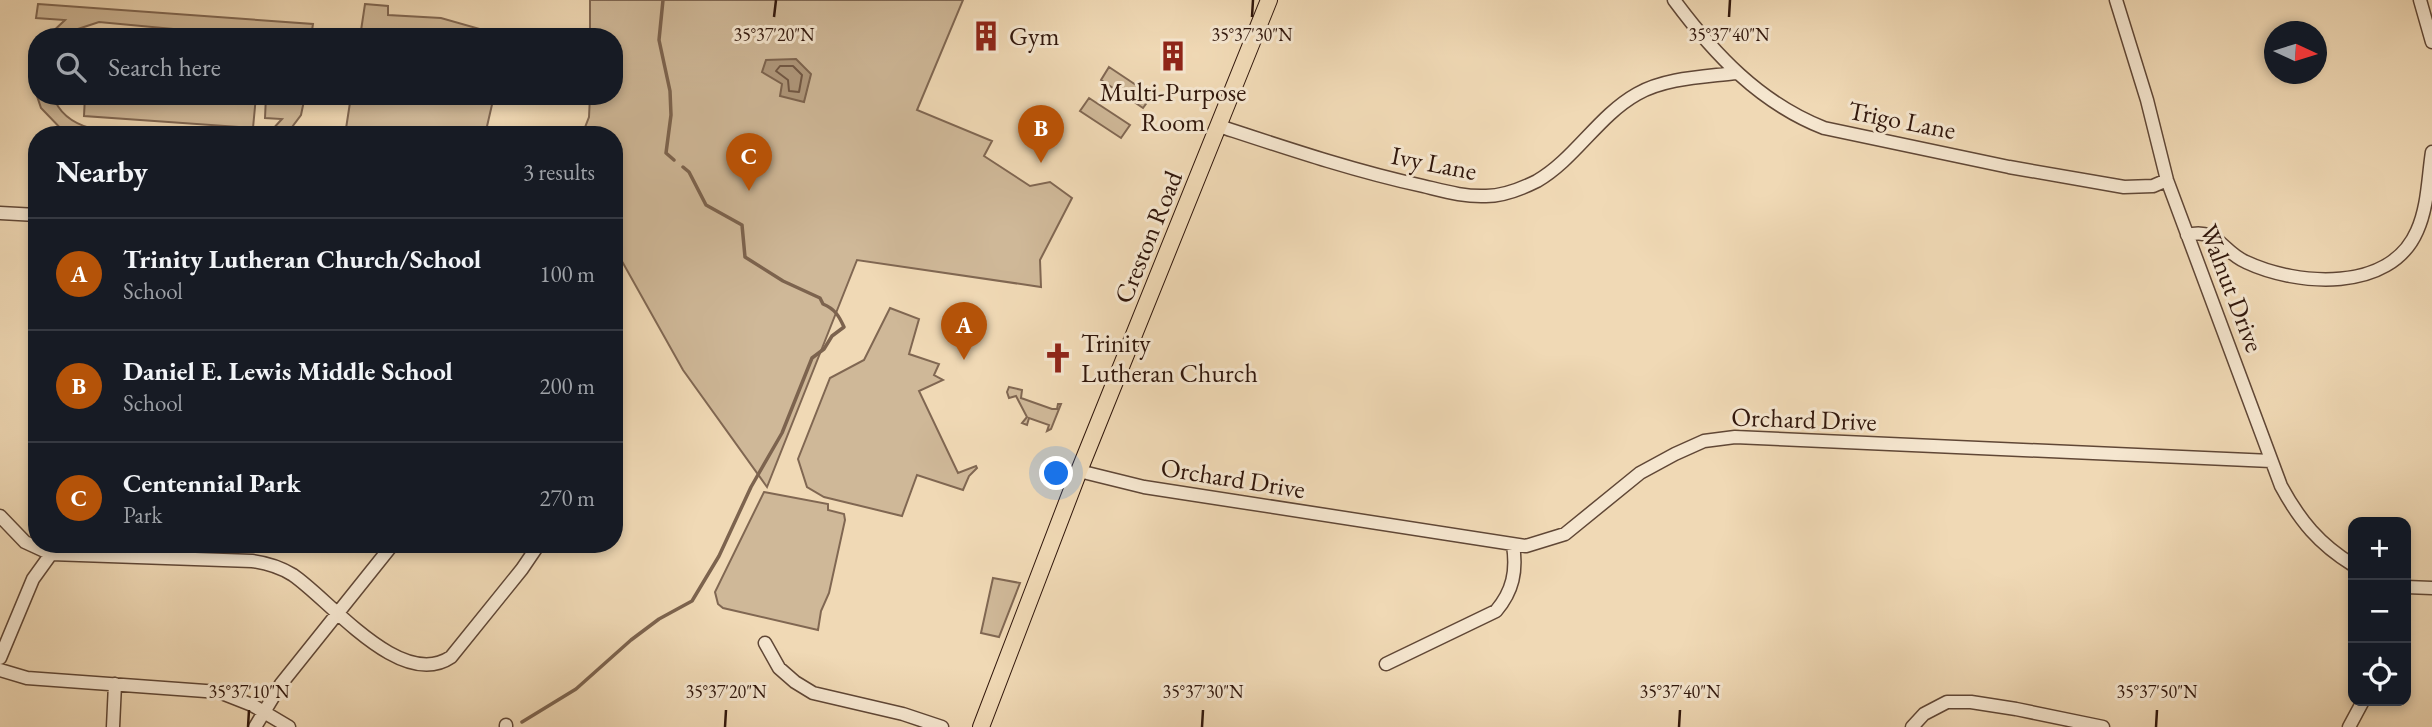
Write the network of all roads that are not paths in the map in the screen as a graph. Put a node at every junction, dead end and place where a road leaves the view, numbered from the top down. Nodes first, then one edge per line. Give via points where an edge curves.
1 (1269, 0) edge
2 (1674, 0) edge
3 (2116, 0) edge
4 (2420, 0) edge
5 (2432, 43) edge
6 (1735, 73) junction
7 (1219, 127) junction
8 (2432, 152) edge
9 (2167, 180) junction
10 (0, 213) edge
11 (28, 215) edge
12 (2187, 235) junction
13 (2271, 461) junction
14 (1079, 471) junction
15 (0, 516) edge
16 (28, 543) edge
17 (1513, 545) junction
18 (386, 553) edge
19 (533, 553) edge
20 (51, 554) joint
21 (2348, 562) edge
22 (2411, 587) edge
23 (2432, 588) edge
24 (337, 613) junction
25 (765, 643) dead end
26 (0, 658) edge
27 (1385, 664) dead end
28 (0, 670) edge
29 (115, 684) junction
30 (2360, 706) edge
31 (264, 711) junction
32 (113, 727) edge
33 (255, 727) edge
34 (289, 727) edge
35 (942, 727) edge
36 (981, 727) edge
37 (1912, 727) edge
38 (2103, 727) edge
39 (2349, 727) edge

1 - 7 main road, Creston Road
2 - 6 street, Trigo Lane
3 - 9 street, Walnut Drive
4 - 5 street
6 - 7 street, Ivy Lane via 1675,82 1636,94 1555,169 1510,193 1488,196 1465,196 1397,180
6 - 9 street, Trigo Lane via 1780,107 1824,128 2124,187 2153,186
7 - 14 main road, Creston Road
8 - 12 street via 2417,231 2392,262 2372,272 2316,279 2268,272 2242,260 2209,234
9 - 12 street, Walnut Drive
10 - 11 street
12 - 13 street, Walnut Drive
13 - 17 street, Orchard Drive via 1735,437 1704,441 1640,473 1565,534 1542,543
13 - 21 street, Walnut Drive via 2304,523 2324,546
14 - 17 street, Orchard Drive via 1144,487
14 - 36 main road, Creston Road
15 - 16 street
17 - 27 street via 1513,584 1496,611
18 - 24 street
19 - 24 street via 441,664 418,665 391,654
20 - 24 street via 265,563 291,574
20 - 26 street via 33,579
22 - 23 street
24 - 31 street
25 - 35 street via 779,668 813,693
28 - 29 street via 27,678
29 - 31 street via 219,692
29 - 32 street
30 - 39 street
31 - 33 street
31 - 34 street
37 - 38 street via 1924,714 1947,702 1971,702

